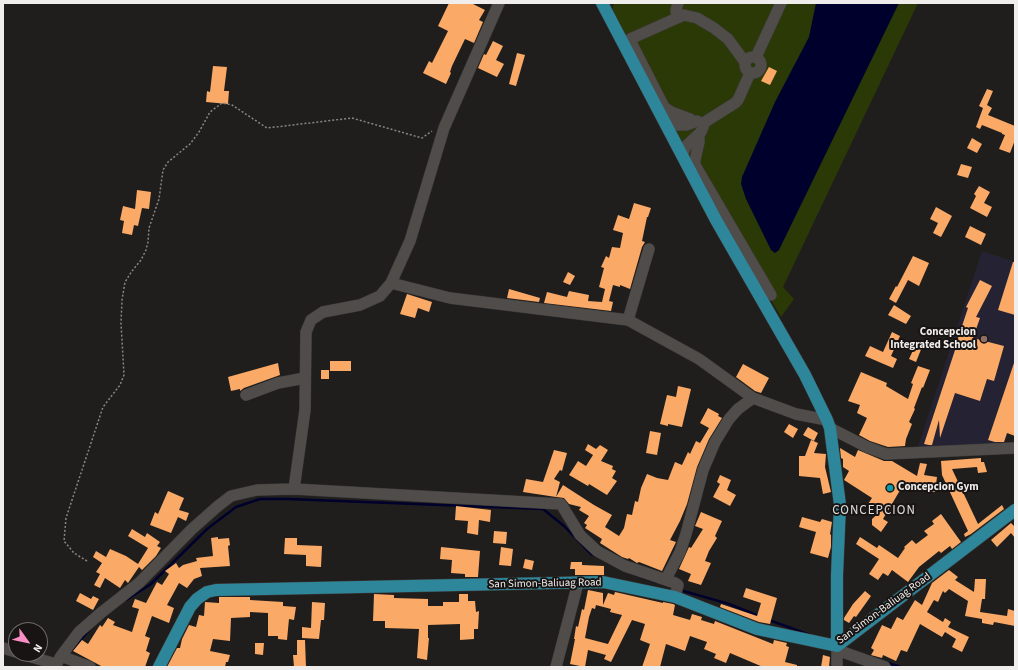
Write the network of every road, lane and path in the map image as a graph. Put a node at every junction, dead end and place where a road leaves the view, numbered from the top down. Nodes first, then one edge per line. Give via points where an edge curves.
1 (499, 3) edge
2 (602, 3) edge
3 (678, 3) edge
4 (781, 3) edge
5 (677, 18) junction
6 (756, 56) junction
7 (745, 62) junction
8 (750, 73) junction
9 (663, 120) junction
10 (693, 122) junction
11 (706, 122) junction
12 (444, 128) junction
13 (698, 136) junction
14 (682, 156) junction
15 (649, 249) dead end
16 (391, 283) junction
17 (771, 295) dead end
18 (628, 320) junction
19 (305, 378) junction
20 (246, 395) dead end
21 (753, 398) junction
22 (828, 424) junction
23 (1015, 448) edge
24 (294, 489) junction
25 (1015, 510) edge
26 (86, 561) dead end
27 (666, 579) junction
28 (578, 583) junction
29 (675, 598) junction
30 (837, 648) junction
31 (48, 659) edge
32 (62, 661) edge
33 (90, 667) edge
34 (159, 667) edge
35 (556, 667) edge
36 (837, 667) edge
37 (885, 667) edge

1 - 12 street
2 - 9 main road
3 - 5 street
4 - 6 street
5 - 7 street via 684,15 697,18 714,28 728,39
5 - 10 street via 630,39 664,106
6 - 7 street via 747,58
6 - 8 street via 761,67 759,71
7 - 8 street via 744,67
8 - 11 street via 738,100
9 - 10 street via 676,125
9 - 14 main road
10 - 11 street
11 - 13 street
12 - 16 street via 410,241
12 - 26 path via 430,132 422,138 352,118 267,128 232,105 222,103 210,112 190,144 168,162 163,170 159,199 146,250 125,282 121,323 124,375 103,408 66,518 64,541 74,553
13 - 14 street via 686,146
13 - 17 street via 695,165
14 - 22 main road via 805,375
15 - 18 street
16 - 18 street via 450,298
16 - 19 street via 380,296 360,305 323,312 311,320 306,332
18 - 21 street via 699,359
19 - 20 street via 278,383
19 - 24 street via 305,410
21 - 22 street
21 - 27 street via 729,419 715,442 703,470 680,552
22 - 23 street via 867,447 886,454
22 - 30 main road via 840,505
24 - 27 street via 562,504 580,535 597,551 625,566
24 - 32 street via 257,490 231,496 192,529 139,583 79,632
25 - 30 main road, San Simon-Baliuag Road
27 - 29 street via 678,585
28 - 29 main road, San Simon-Baliuag Road via 603,582
28 - 34 main road, San Simon-Baliuag Road via 216,590 207,592 190,607
28 - 35 street
29 - 30 main road, San Simon-Baliuag Road via 757,629
30 - 36 street
30 - 37 street
31 - 32 street
32 - 33 street

